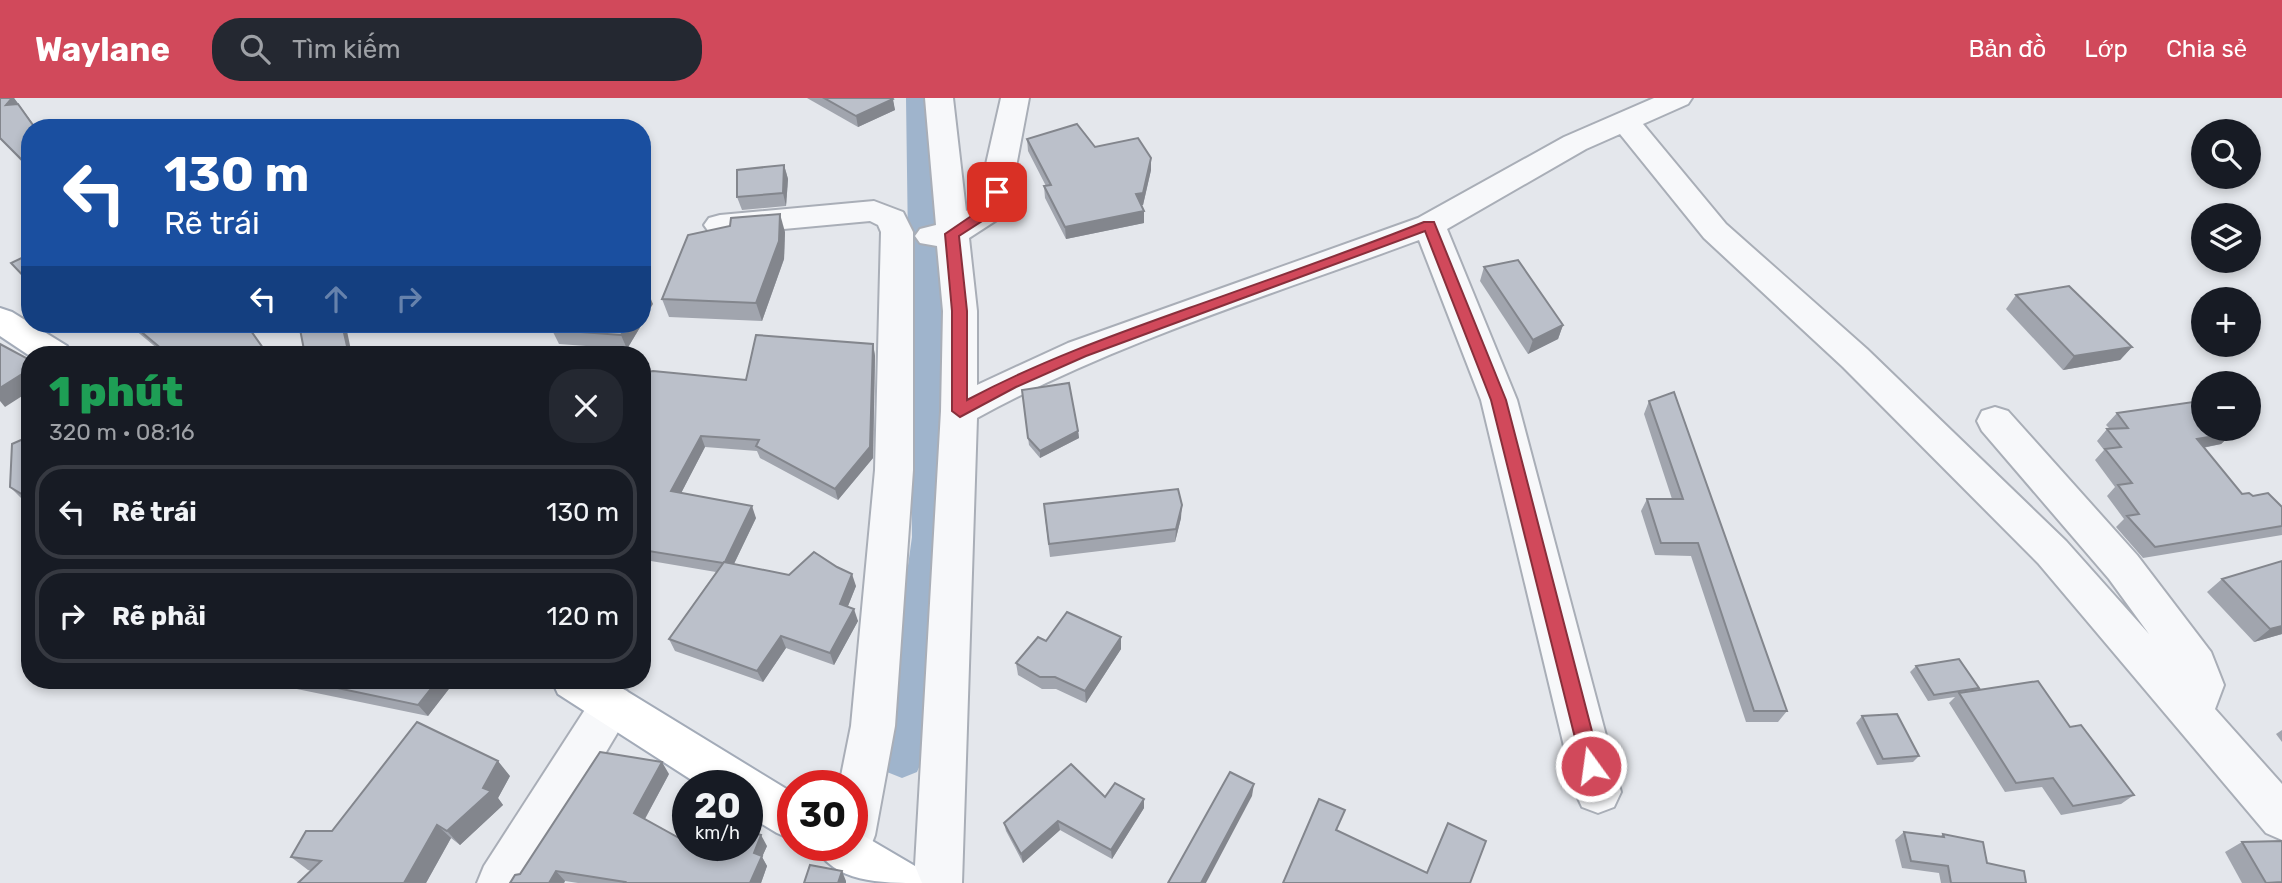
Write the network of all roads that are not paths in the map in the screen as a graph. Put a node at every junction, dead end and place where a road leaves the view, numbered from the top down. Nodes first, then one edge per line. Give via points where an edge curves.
1 (939, 98) edge
2 (1015, 98) edge
3 (1678, 98) edge
4 (1633, 110) edge
5 (720, 225) edge
6 (1429, 225) junction
7 (923, 236) junction
8 (0, 320) edge
9 (41, 346) edge
10 (960, 411) junction
11 (1995, 421) dead end
12 (586, 689) edge
13 (612, 705) junction
14 (2190, 711) junction
15 (716, 770) edge
16 (863, 770) edge
17 (1598, 792) dead end
18 (2282, 818) edge
19 (868, 861) edge
20 (501, 883) edge
21 (898, 883) edge
22 (938, 883) edge

1 - 7 street
2 - 7 street via 992,209
3 - 4 street
4 - 6 street
4 - 14 street via 1715,231 1854,358 2052,552
5 - 7 street via 874,211
6 - 10 street via 1080,352
6 - 17 street via 1499,400
7 - 10 street via 960,311
7 - 16 street via 894,470 873,726
8 - 9 main road
10 - 22 street
11 - 14 street via 2123,567 2196,665 2204,682 2203,693
12 - 13 main road
13 - 15 main road
13 - 20 street
14 - 18 street
19 - 21 main road

